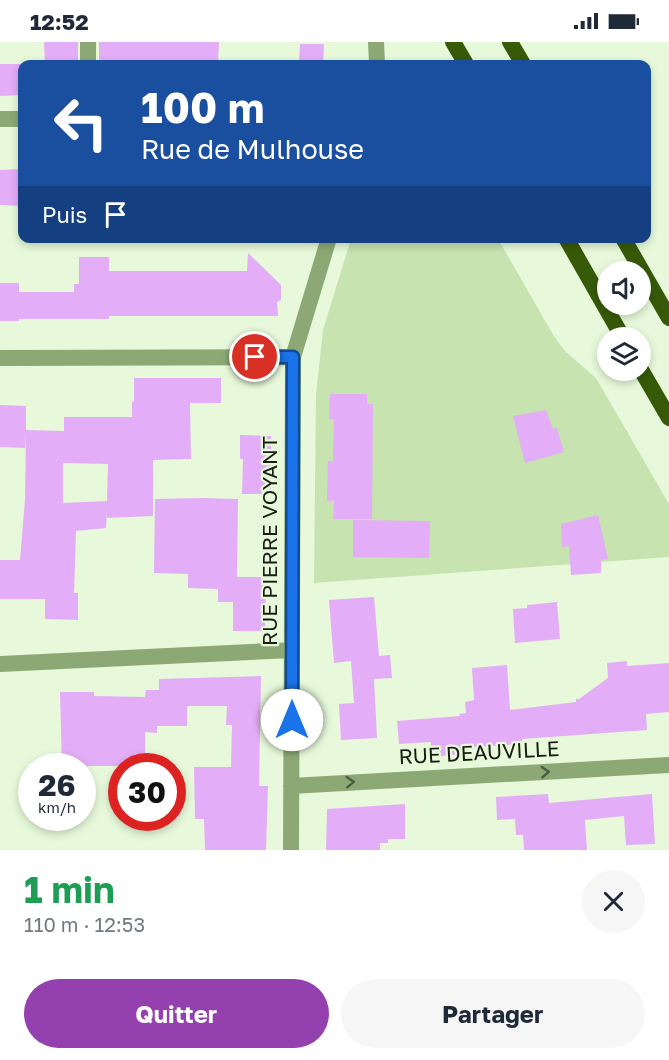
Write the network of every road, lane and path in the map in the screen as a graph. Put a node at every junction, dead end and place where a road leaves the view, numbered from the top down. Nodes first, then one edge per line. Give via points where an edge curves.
1 (88, 42) edge
2 (376, 42) edge
3 (453, 42) edge
4 (510, 42) edge
5 (88, 60) edge
6 (377, 60) edge
7 (464, 60) edge
8 (521, 60) edge
9 (0, 119) edge
10 (18, 119) edge
11 (327, 243) edge
12 (569, 243) edge
13 (626, 243) edge
14 (669, 318) edge
15 (617, 327) edge
16 (293, 357) junction
17 (0, 358) edge
18 (648, 381) edge
19 (669, 418) edge
20 (292, 650) junction
21 (0, 664) edge
22 (669, 765) edge
23 (291, 786) junction
24 (291, 850) edge

1 - 5 street
2 - 6 street
3 - 7 highway
4 - 8 highway
9 - 10 street
11 - 16 street, RUE PIERRE VOYANT
12 - 15 highway
13 - 14 highway
16 - 17 street
16 - 20 street, RUE PIERRE VOYANT
18 - 19 highway
20 - 21 street
20 - 23 street, RUE PIERRE VOYANT
23 -> 22 street, RUE DEAUVILLE
23 - 24 street, RUE PIERRE VOYANT

